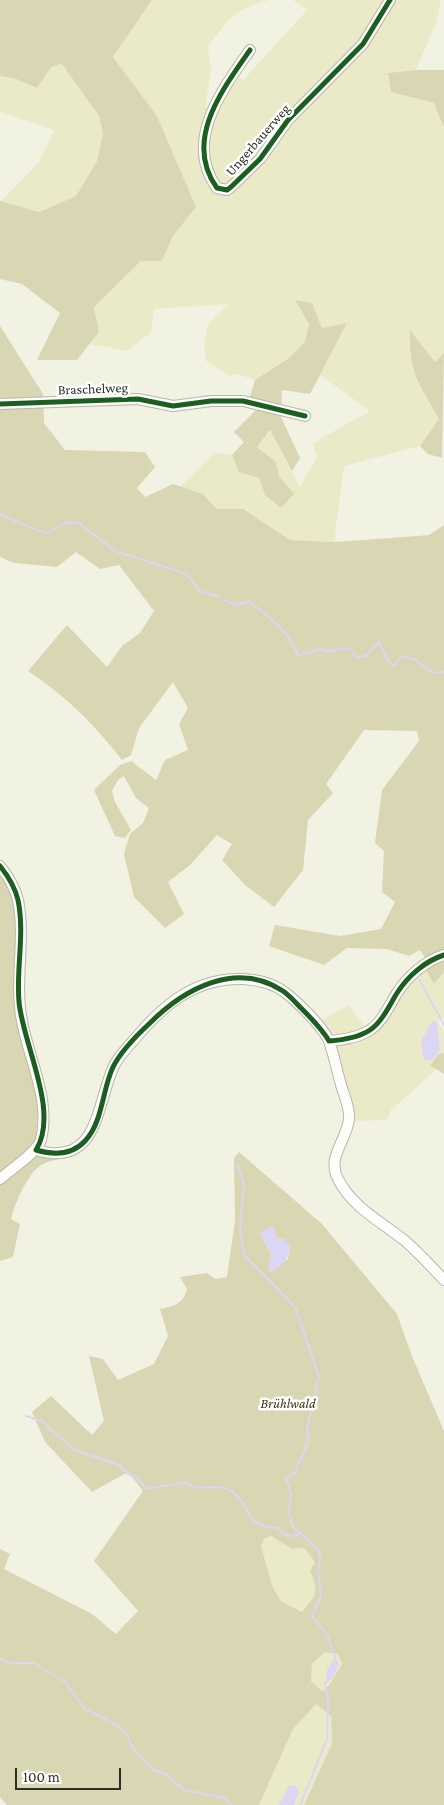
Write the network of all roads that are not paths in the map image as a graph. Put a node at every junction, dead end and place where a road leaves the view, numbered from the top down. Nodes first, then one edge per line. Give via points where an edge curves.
1 (390, 0) edge
2 (250, 50) dead end
3 (0, 404) edge
4 (305, 416) dead end
5 (0, 866) edge
6 (444, 955) edge
7 (329, 1041) junction
8 (36, 1150) junction
9 (0, 1179) edge
10 (444, 1280) edge

1 - 2 street, Ungerbauerweg via 363,44 288,120 237,184 227,190 217,188 209,177 204,132 214,106
3 - 4 street, Braschelweg via 138,399 173,406 243,401
5 - 8 street via 16,893 20,915 21,1020 43,1106 41,1138
6 - 7 street via 432,959 412,974 370,1030 353,1038
7 - 8 street via 303,1010 272,985 249,980 214,981 168,1004 121,1056 114,1066 93,1130 84,1142 69,1152 45,1154
7 - 10 street via 350,1118 334,1161 336,1176 343,1189 368,1215 404,1240
8 - 9 street

